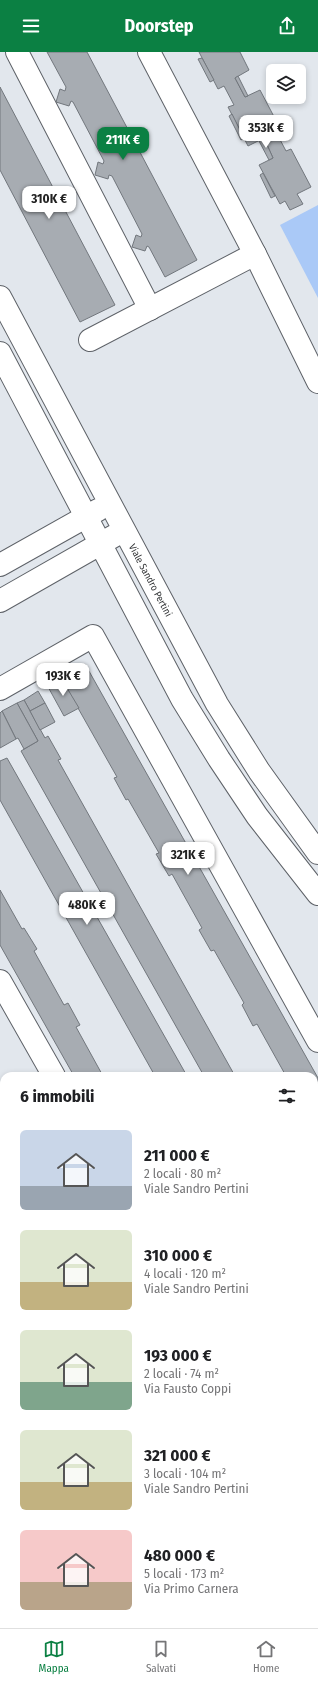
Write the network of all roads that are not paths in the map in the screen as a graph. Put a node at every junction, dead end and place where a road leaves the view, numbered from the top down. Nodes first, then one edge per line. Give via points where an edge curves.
1 (17, 52) edge
2 (149, 52) edge
3 (255, 254) junction
4 (0, 297) edge
5 (150, 309) junction
6 (90, 340) dead end
7 (0, 353) edge
8 (318, 382) edge
9 (110, 504) junction
10 (86, 517) junction
11 (124, 531) junction
12 (100, 543) junction
13 (0, 565) edge
14 (0, 601) edge
15 (0, 689) edge
16 (318, 853) edge
17 (318, 894) edge
18 (0, 981) edge
19 (318, 1041) edge
20 (52, 1072) edge

1 - 5 street
2 - 3 street
3 - 5 street
3 - 8 street
4 - 9 street, Viale Sandro Pertini
5 - 6 street
7 - 10 street
9 - 10 street
9 - 11 street, Viale Sandro Pertini
10 - 12 street
10 - 13 street
11 - 12 street
11 - 16 street, Viale Sandro Pertini via 217,704 259,771
12 - 14 street
12 - 17 street via 182,699 219,759 257,816
15 - 19 street via 93,636
18 - 20 street

